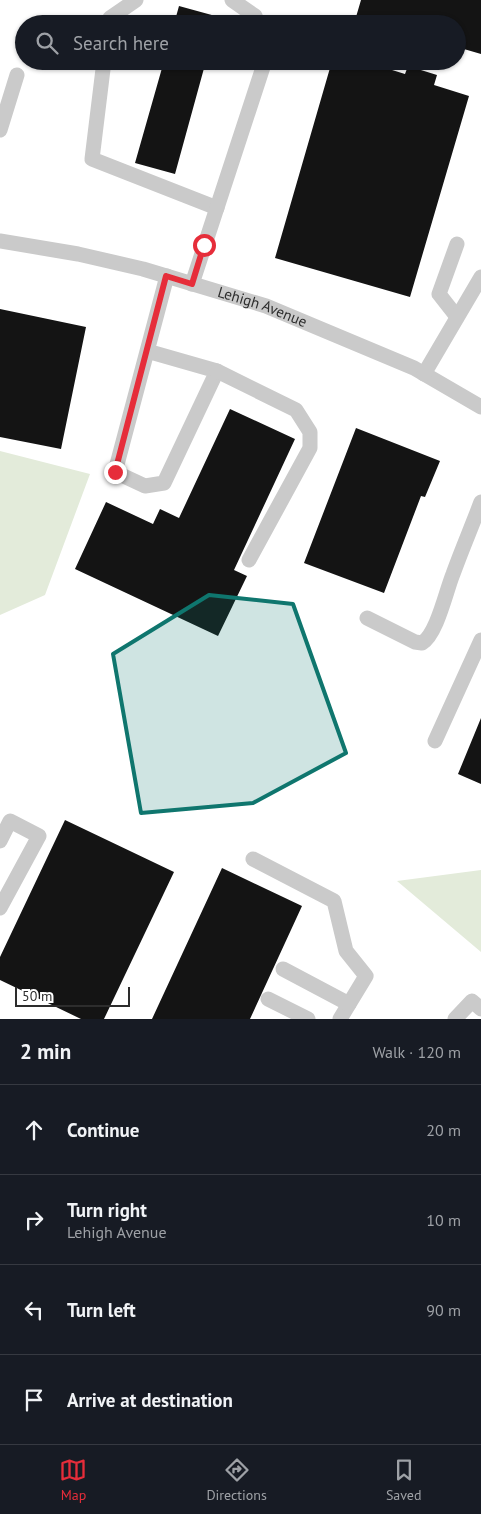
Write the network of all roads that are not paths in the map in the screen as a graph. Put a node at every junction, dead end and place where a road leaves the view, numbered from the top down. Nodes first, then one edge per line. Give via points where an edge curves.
1 (136, 0) edge
2 (232, 0) edge
3 (114, 15) edge
4 (254, 15) edge
5 (103, 70) edge
6 (261, 70) edge
7 (17, 75) dead end
8 (0, 130) edge
9 (217, 208) junction
10 (0, 241) edge
11 (457, 244) dead end
12 (166, 276) junction
13 (481, 277) edge
14 (192, 284) junction
15 (457, 318) junction
16 (147, 351) junction
17 (217, 371) junction
18 (424, 374) junction
19 (481, 407) edge
20 (481, 502) edge
21 (249, 560) dead end
22 (367, 618) dead end
23 (481, 640) edge
24 (435, 741) dead end
25 (0, 841) edge
26 (253, 860) dead end
27 (0, 908) edge
28 (283, 969) dead end
29 (268, 999) dead end
30 (349, 1004) junction
31 (481, 1009) edge
32 (308, 1019) edge
33 (340, 1019) edge
34 (455, 1019) edge

1 - 3 street
2 - 4 street
5 - 9 street via 92,159
6 - 9 street
7 - 8 street
9 - 14 street
10 - 12 street, Lehigh Avenue via 78,254
11 - 15 street via 439,294
12 - 14 street, Lehigh Avenue
12 - 16 street
13 - 15 street
14 - 18 street, Lehigh Avenue via 266,306
15 - 18 street
16 - 17 street
16 - 17 street via 115,472 145,486 164,483
17 - 21 street via 296,410 310,432 310,448
18 - 19 street, Lehigh Avenue
20 - 22 street via 427,640 415,642
23 - 24 street
25 - 27 street via 10,821 38,836
26 - 30 street via 334,900 346,951 366,976
28 - 30 street
29 - 32 street
30 - 33 street
31 - 34 street via 472,1001

